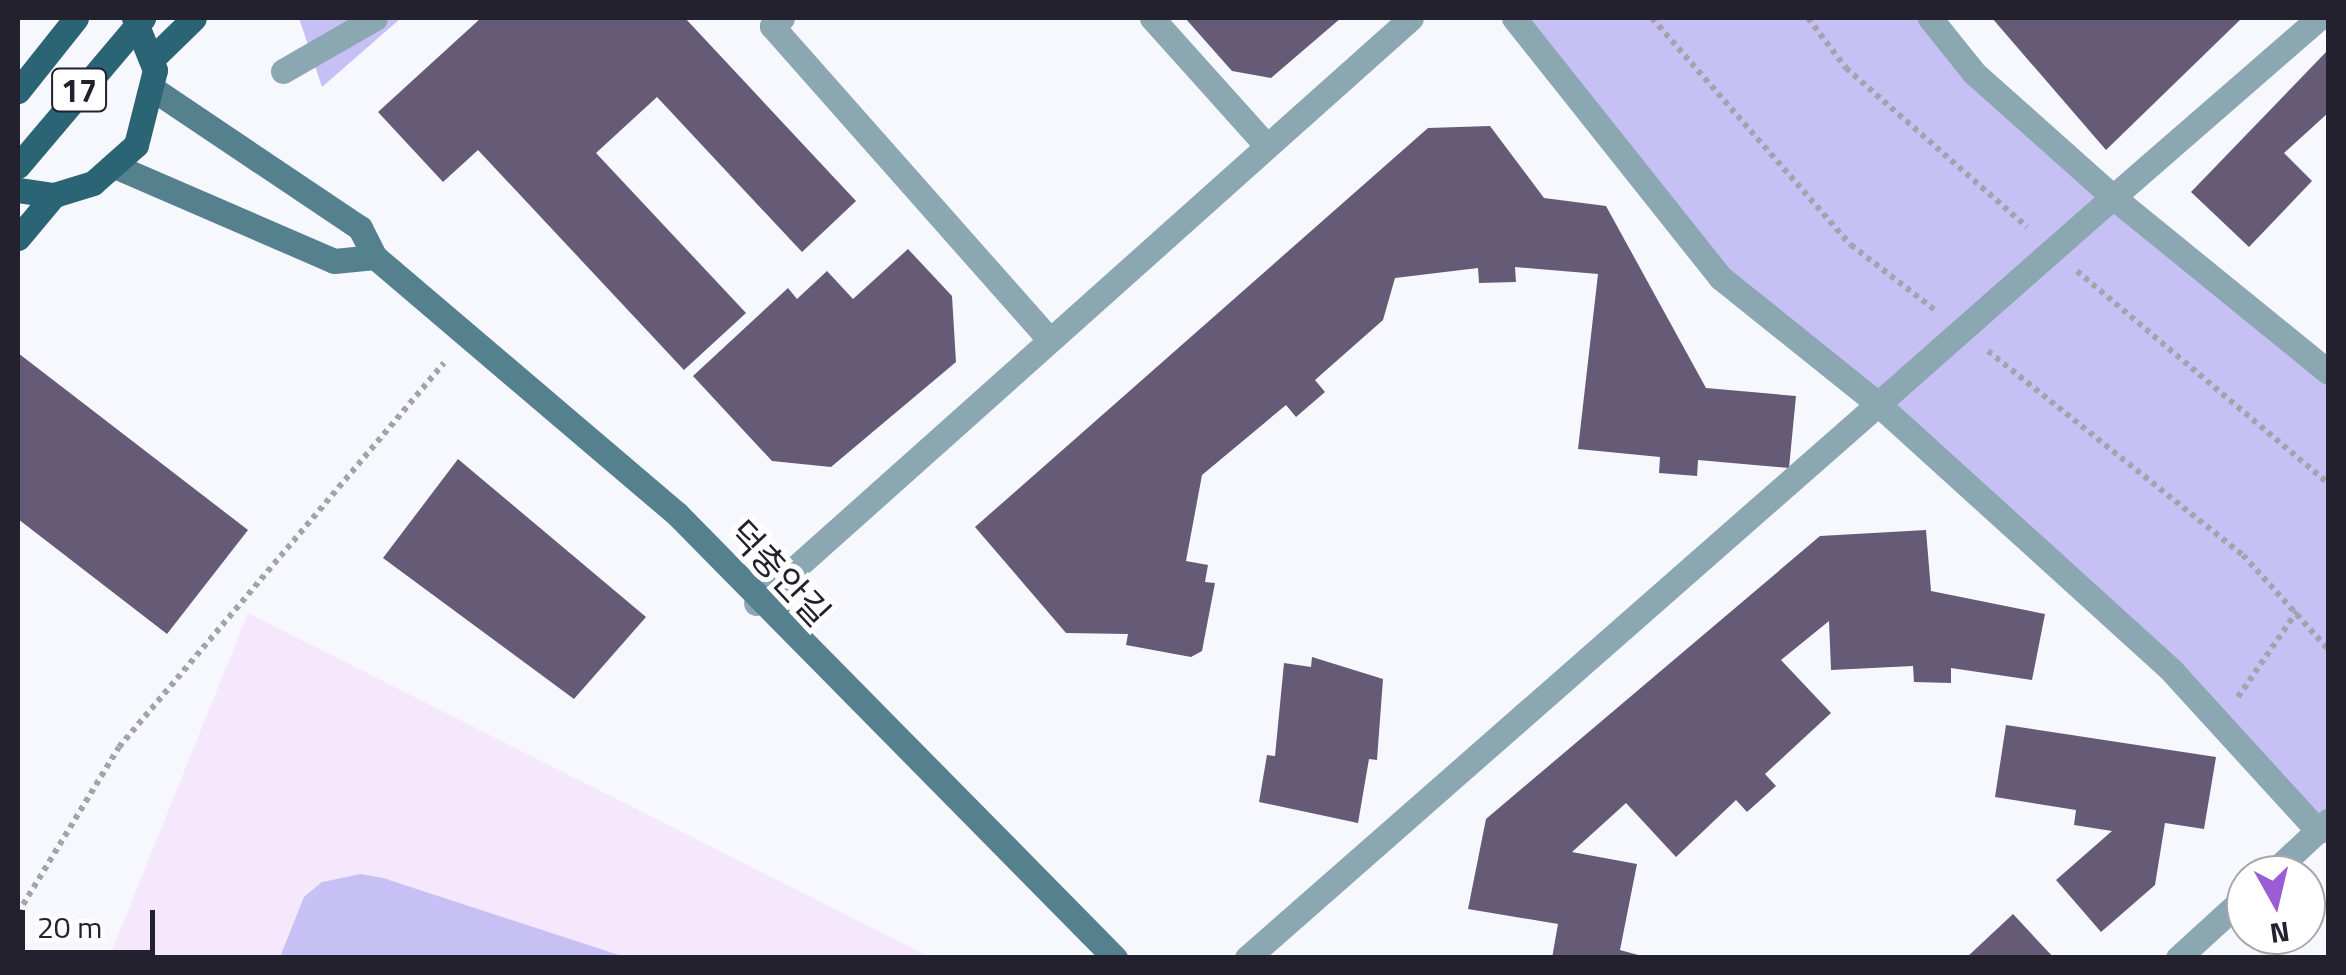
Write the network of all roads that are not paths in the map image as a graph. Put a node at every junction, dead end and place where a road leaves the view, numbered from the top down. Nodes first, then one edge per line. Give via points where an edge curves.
1 (76, 18) edge
2 (134, 18) edge
3 (144, 18) edge
4 (194, 18) edge
5 (375, 18) edge
6 (782, 18) edge
7 (1152, 18) edge
8 (1411, 18) edge
9 (1514, 18) edge
10 (1930, 18) edge
11 (2318, 18) edge
12 (153, 58) junction
13 (283, 70) dead end
14 (18, 91) edge
15 (156, 91) junction
16 (1267, 146) junction
17 (18, 166) edge
18 (117, 167) junction
19 (18, 190) edge
20 (54, 195) junction
21 (2113, 197) junction
22 (18, 238) edge
23 (375, 257) junction
24 (1050, 340) junction
25 (2328, 372) edge
26 (1878, 404) junction
27 (756, 603) junction
28 (2323, 826) edge
29 (2292, 855) edge
30 (2226, 914) edge
31 (1115, 958) edge
32 (1247, 958) edge
33 (2178, 958) edge

1 - 14 main road, 17
2 - 12 main road
3 - 17 main road, 17, bridge
4 - 12 main road
5 - 13 street
6 - 24 street via 772,26
7 - 16 street
8 - 16 street
9 - 26 street via 1721,278
10 - 21 street via 1974,73
11 - 21 street
12 - 15 main road
15 - 18 main road via 150,120
15 - 23 street, 덕충안길 via 360,228
16 - 24 street
18 - 20 main road
18 - 23 street via 334,261
19 - 20 main road
20 - 22 main road
21 - 25 street
21 - 26 street, bridge
23 - 27 street, 덕충안길 via 471,331 677,514
24 - 27 street
26 - 28 street via 2221,722
26 - 32 street
27 - 31 street, 덕충안길
28 - 29 street
30 - 33 street

